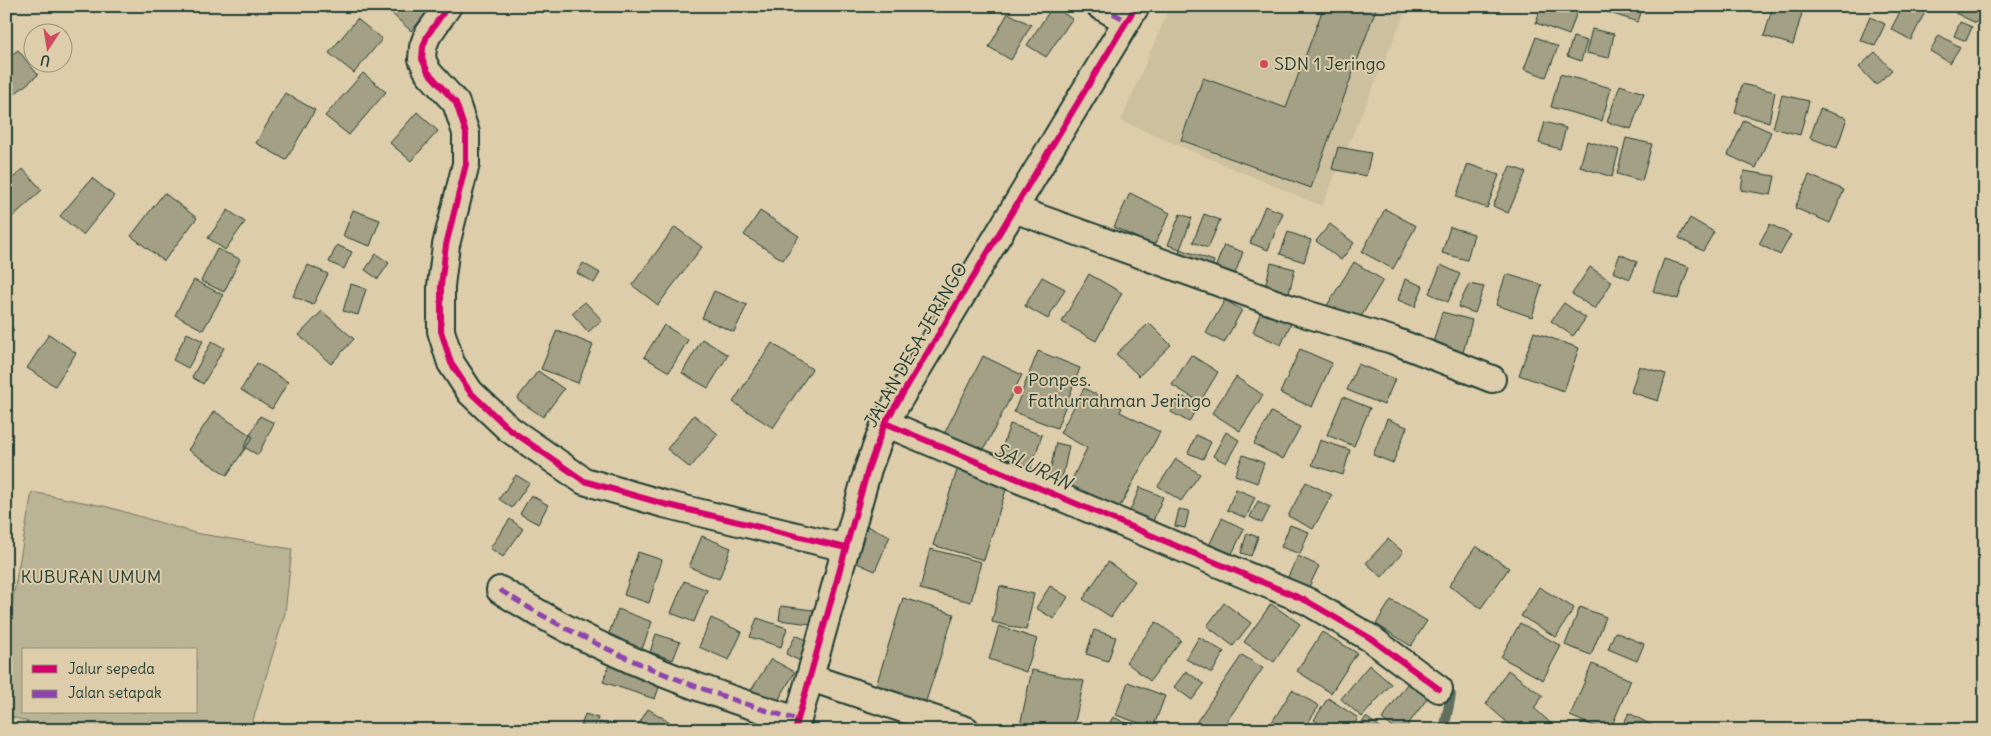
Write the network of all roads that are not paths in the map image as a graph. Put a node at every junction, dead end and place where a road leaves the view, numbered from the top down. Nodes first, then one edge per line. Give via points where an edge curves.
1 (448, 6) edge
2 (1100, 6) edge
3 (1132, 14) edge
4 (1014, 209) junction
5 (1492, 379) dead end
6 (885, 423) junction
7 (846, 548) junction
8 (500, 590) dead end
9 (810, 678) junction
10 (1439, 689) dead end
11 (796, 725) edge
12 (966, 730) edge

1 - 7 street via 427,36 422,60 428,72 456,103 466,134 466,164 446,245 441,330 451,363 470,392 509,428 584,481
2 - 3 street
3 - 4 street, JALAN DESA JERINGO
4 - 5 street via 1303,312 1392,340
4 - 6 street, JALAN DESA JERINGO
6 - 7 street, JALAN DESA JERINGO via 870,462
6 - 10 street via 1307,601 1370,638
7 - 9 street, JALAN DESA JERINGO
8 - 11 street via 590,641
9 - 11 street, JALAN DESA JERINGO
9 - 12 street

